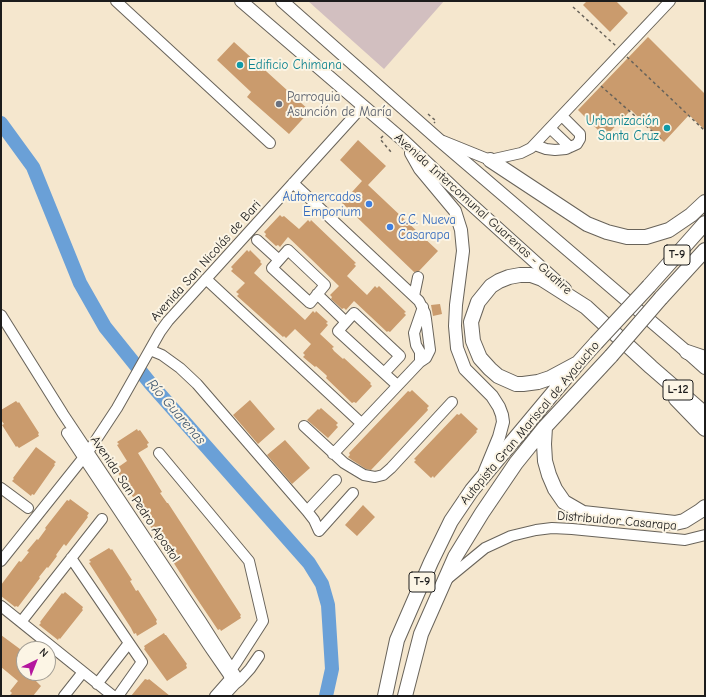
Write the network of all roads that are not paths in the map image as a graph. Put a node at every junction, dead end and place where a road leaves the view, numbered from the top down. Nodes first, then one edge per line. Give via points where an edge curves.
1 (116, 1) edge
2 (241, 1) edge
3 (282, 1) edge
4 (670, 1) edge
5 (363, 106) junction
6 (562, 116) junction
7 (550, 128) junction
8 (438, 139) junction
9 (404, 141) junction
10 (270, 143) dead end
11 (535, 145) junction
12 (570, 147) junction
13 (490, 160) junction
14 (294, 183) junction
15 (705, 202) edge
16 (705, 223) edge
17 (257, 240) dead end
18 (705, 250) edge
19 (279, 260) junction
20 (705, 266) edge
21 (418, 277) dead end
22 (681, 277) junction
23 (206, 279) junction
24 (317, 294) junction
25 (414, 296) junction
26 (586, 306) junction
27 (423, 308) junction
28 (1, 315) edge
29 (346, 322) junction
30 (1, 328) edge
31 (152, 347) junction
32 (687, 352) junction
33 (705, 358) edge
34 (420, 362) junction
35 (578, 363) junction
36 (651, 367) junction
37 (705, 368) edge
38 (384, 373) junction
39 (398, 385) junction
40 (452, 402) dead end
41 (705, 414) edge
42 (361, 423) junction
43 (304, 426) dead end
44 (545, 427) junction
45 (705, 429) edge
46 (159, 453) dead end
47 (333, 454) junction
48 (86, 455) junction
49 (482, 478) junction
50 (336, 480) dead end
51 (1, 488) edge
52 (353, 493) dead end
53 (705, 507) edge
54 (28, 508) dead end
55 (307, 510) junction
56 (102, 519) dead end
57 (705, 535) edge
58 (71, 558) junction
59 (1, 561) edge
60 (445, 581) junction
61 (1, 606) edge
62 (21, 622) junction
63 (129, 642) junction
64 (258, 656) dead end
65 (230, 671) junction
66 (83, 672) junction
67 (97, 684) junction
68 (235, 684) junction
69 (64, 696) edge
70 (113, 696) edge
71 (118, 696) edge
72 (215, 696) edge
73 (224, 696) edge
74 (385, 696) edge
75 (405, 696) edge

1 - 10 street
2 - 5 main road, Avenida Intercomunal Guarenas - Guatire
3 - 8 main road, Avenida Intercomunal Guarenas - Guatire / L-12
4 - 6 street
5 - 9 main road, Avenida Intercomunal Guarenas - Guatire
5 - 14 street, Avenida San Nicolás de Bari
6 - 7 street
6 - 12 street via 580,134 579,141
7 - 11 street
7 - 12 street
8 - 13 street
8 - 32 main road, Avenida Intercomunal Guarenas - Guatire / L-12
9 - 26 main road, Avenida Intercomunal Guarenas - Guatire
9 - 49 main road via 420,169 455,211 461,230 463,251 455,326 457,348 465,369 492,396 499,407 503,422
11 - 12 street via 550,150
11 - 13 street via 520,153
13 - 15 highway via 587,224 627,237 646,237 669,230
14 - 23 street, Avenida San Nicolás de Bari
14 - 25 street
16 - 35 highway, Autopista Gran Mariscal de Ayacucho / T-9, bridge
17 - 19 street
18 - 22 highway, Autopista Gran Mariscal de Ayacucho / T-9
19 - 24 street via 272,268 310,303
19 - 24 street via 288,250 325,285
20 - 22 highway
21 - 25 street
22 - 44 highway, Autopista Gran Mariscal de Ayacucho / T-9, bridge
23 - 31 street, Avenida San Nicolás de Bari via 168,321
23 - 42 street
24 - 29 street
25 - 27 street
26 - 35 highway via 542,279 520,275 499,281 492,286 478,302 471,322 473,341 480,358 507,381 523,384 538,382
26 - 36 highway, Avenida Intercomunal Guarenas - Guatire
27 - 34 street via 414,333 420,352
27 - 34 street via 430,350 426,358
28 - 48 street, Avenida San Pedro Apostol
29 - 38 street via 338,331
29 - 38 street via 354,313 400,356
30 - 48 street, Avenida San Pedro Apostol
31 - 48 street, Avenida San Nicolás de Bari
31 - 55 street via 197,384
32 - 33 highway
32 - 37 main road, Avenida Intercomunal Guarenas - Guatire / L-12
34 - 39 street
35 - 49 highway, Autopista Gran Mariscal de Ayacucho / T-9
36 - 41 highway, Avenida Intercomunal Guarenas - Guatire / L-12
36 - 45 highway
38 - 39 street
39 - 42 street
40 - 47 street via 383,475 364,476
42 - 47 street
43 - 47 street
44 - 53 highway via 545,461 549,475 564,502 583,513 675,523 684,521
44 - 60 highway, Autopista Gran Mariscal de Ayacucho / T-9 via 516,463 482,513 455,557
46 - 65 street via 249,561 263,620
48 - 59 street, Avenida San Nicolás de Bari
48 - 65 street, Avenida San Pedro Apostol via 210,648
49 - 74 highway, Autopista Gran Mariscal de Ayacucho / T-9 via 451,521 430,562 397,640
50 - 55 street
51 - 54 street
52 - 55 street via 319,530
56 - 58 street
57 - 60 street, Distribuidor Casarapa via 685,540 572,529 536,530 511,536 485,548
58 - 62 street
58 - 63 street
60 - 75 highway, Autopista Gran Mariscal de Ayacucho / T-9 via 421,634
61 - 62 street
62 - 66 street
63 - 67 street
63 - 71 street via 142,662
64 - 68 street via 250,669
65 - 68 street, Avenida San Pedro Apostol via 236,676
65 - 72 street via 230,679
66 - 67 street
66 - 69 street
67 - 70 street
68 - 73 street

